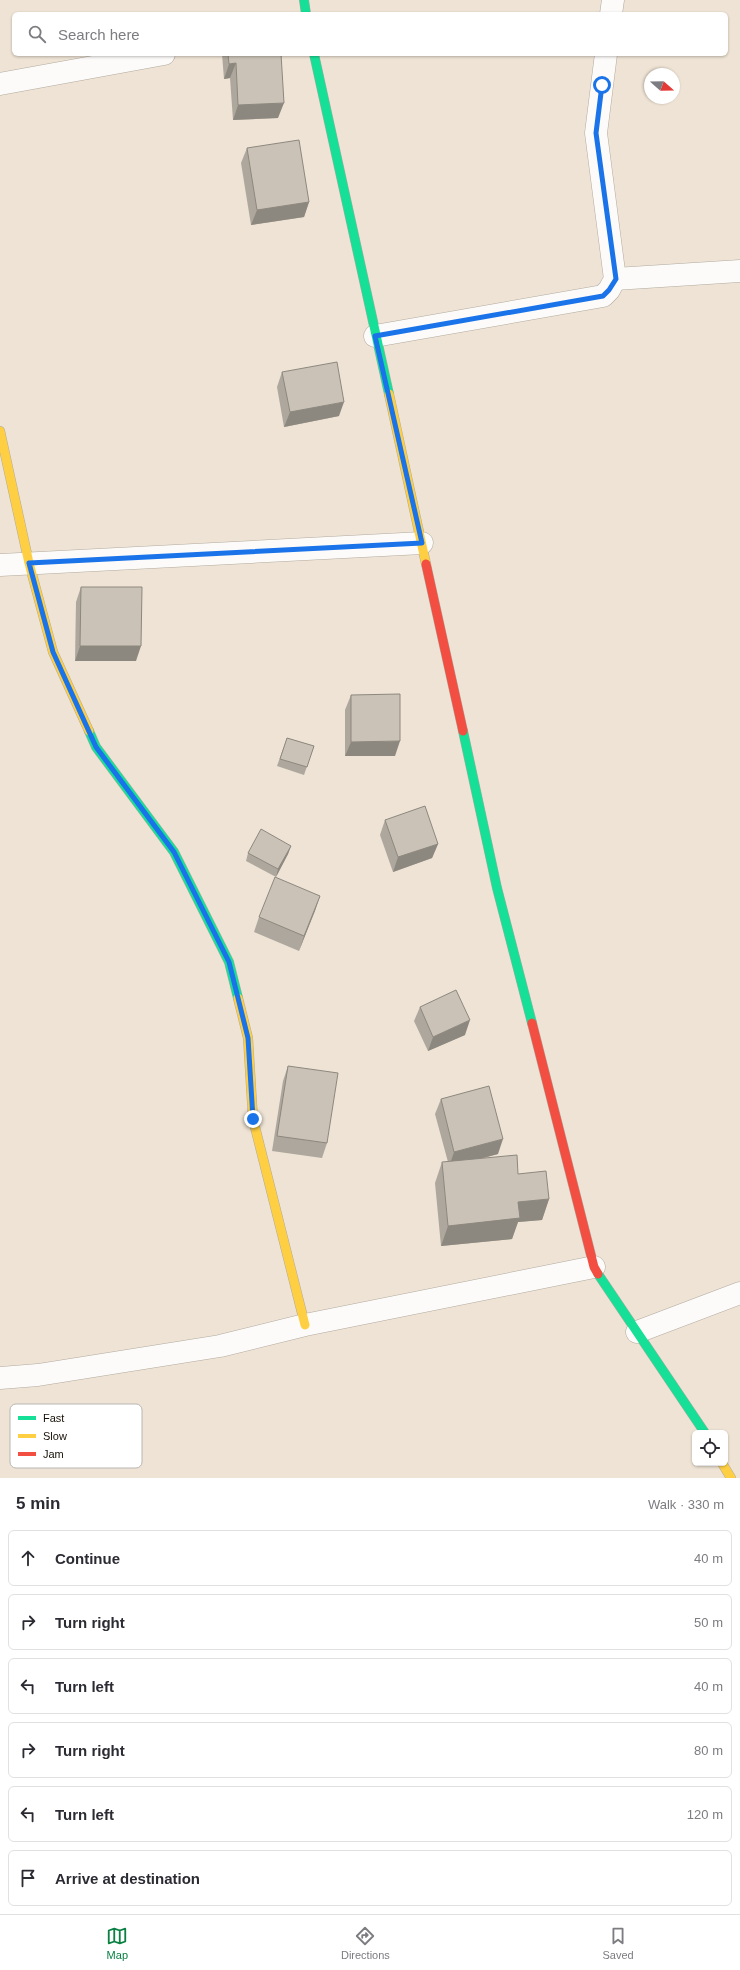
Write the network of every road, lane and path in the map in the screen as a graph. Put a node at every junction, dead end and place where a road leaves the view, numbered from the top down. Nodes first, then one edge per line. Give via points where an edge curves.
1 (304, 0) edge
2 (613, 0) edge
3 (306, 12) edge
4 (611, 12) edge
5 (153, 56) edge
6 (314, 56) edge
7 (606, 56) edge
8 (0, 84) edge
9 (740, 271) edge
10 (616, 279) junction
11 (375, 336) junction
12 (0, 431) edge
13 (422, 543) junction
14 (29, 563) junction
15 (0, 565) edge
16 (594, 1267) junction
17 (740, 1293) edge
18 (305, 1325) junction
19 (637, 1332) junction
20 (0, 1378) edge
21 (703, 1430) edge
22 (724, 1466) edge
23 (730, 1478) edge

1 - 3 main road
2 - 4 street
5 - 8 street
6 - 11 main road
7 - 10 street via 596,133
9 - 10 street
10 - 11 street via 603,296
11 - 13 main road
12 - 14 main road
13 - 14 street
13 - 16 main road via 497,888
14 - 15 street
14 - 18 main road via 53,652 96,747 174,852 229,962 248,1038 253,1119
16 - 18 street
16 - 19 main road
17 - 19 street
18 - 20 street via 220,1346 38,1375
19 - 21 main road
22 - 23 main road

